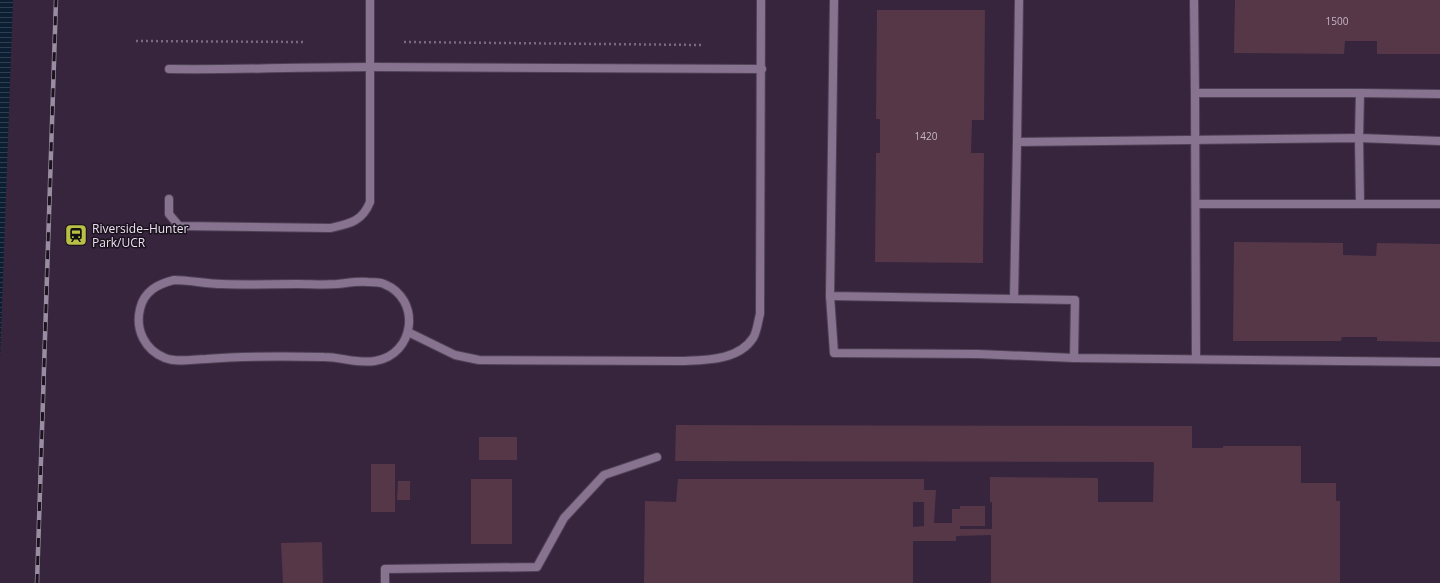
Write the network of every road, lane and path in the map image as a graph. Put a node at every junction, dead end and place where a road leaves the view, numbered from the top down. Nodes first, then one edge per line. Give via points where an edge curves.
1 (370, 0) edge
2 (761, 0) edge
3 (834, 0) edge
4 (1019, 0) edge
5 (1194, 0) edge
6 (136, 41) dead end
7 (304, 42) dead end
8 (404, 42) dead end
9 (701, 45) dead end
10 (370, 67) junction
11 (169, 69) dead end
12 (762, 69) junction
13 (1195, 93) junction
14 (1360, 93) junction
15 (1440, 94) edge
16 (1359, 138) junction
17 (1196, 140) junction
18 (1440, 141) edge
19 (1017, 142) junction
20 (169, 199) dead end
21 (1196, 204) junction
22 (1360, 204) junction
23 (1440, 204) edge
24 (830, 296) junction
25 (1014, 299) junction
26 (408, 332) junction
27 (1074, 358) junction
28 (1196, 359) junction
29 (1440, 362) edge
30 (657, 457) dead end
31 (386, 583) edge

1 - 10 lane
2 - 12 lane
3 - 24 lane
4 - 19 lane
5 - 13 lane
6 - 7 path
8 - 9 path
10 - 11 lane
10 - 12 lane
10 - 20 lane via 370,202 366,210 352,223 330,228 179,226 169,214
12 - 26 lane via 760,314 754,338 744,348 730,355 708,360 479,360 455,355
13 - 14 lane
13 - 17 lane
14 - 15 lane
14 - 16 lane
16 - 17 lane
16 - 18 lane
16 - 22 lane
17 - 19 lane
17 - 21 lane
19 - 25 lane
21 - 22 lane
21 - 28 lane
22 - 23 lane
24 - 25 lane
24 - 27 lane via 834,353
25 - 27 lane via 1075,300
26 - 26 lane via 409,320 402,297 383,283 362,281 336,284 220,284 174,280 162,283 145,296 138,319 146,344 155,353 180,360 326,357 360,362 377,361 395,352
27 - 28 lane
28 - 29 lane
30 - 31 lane via 604,475 564,518 537,567 385,569

